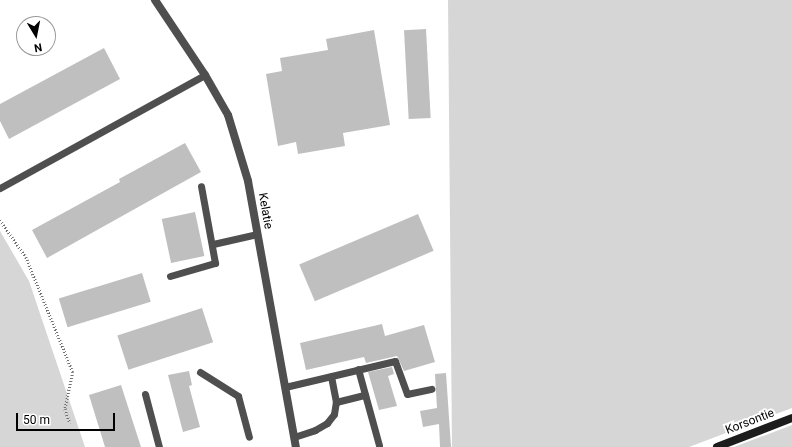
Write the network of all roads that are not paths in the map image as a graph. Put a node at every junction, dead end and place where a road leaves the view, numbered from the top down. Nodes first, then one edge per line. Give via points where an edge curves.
1 (155, 0) edge
2 (205, 75) junction
3 (201, 186) dead end
4 (0, 188) edge
5 (257, 234) junction
6 (213, 244) junction
7 (170, 276) dead end
8 (358, 369) junction
9 (200, 372) dead end
10 (331, 376) junction
11 (285, 387) junction
12 (431, 389) dead end
13 (145, 394) dead end
14 (365, 395) junction
15 (336, 402) junction
16 (792, 418) edge
17 (249, 437) dead end
18 (294, 437) junction
19 (379, 445) dead end
20 (159, 447) edge
21 (296, 447) edge
22 (717, 447) edge

1 - 2 street, Kelatie
2 - 4 lane
2 - 5 street, Kelatie via 228,115 246,172
3 - 6 lane
5 - 6 lane
5 - 11 street, Kelatie
6 - 7 lane via 215,263
8 - 10 lane
8 - 12 lane via 395,360 407,394
8 - 14 lane
9 - 17 lane via 238,396
10 - 11 lane
10 - 15 lane
11 - 18 street, Kelatie
13 - 20 lane
14 - 15 lane
14 - 19 lane
15 - 18 lane via 334,414 327,423
16 - 22 main road, Korsontie
18 - 21 street, Kelatie

